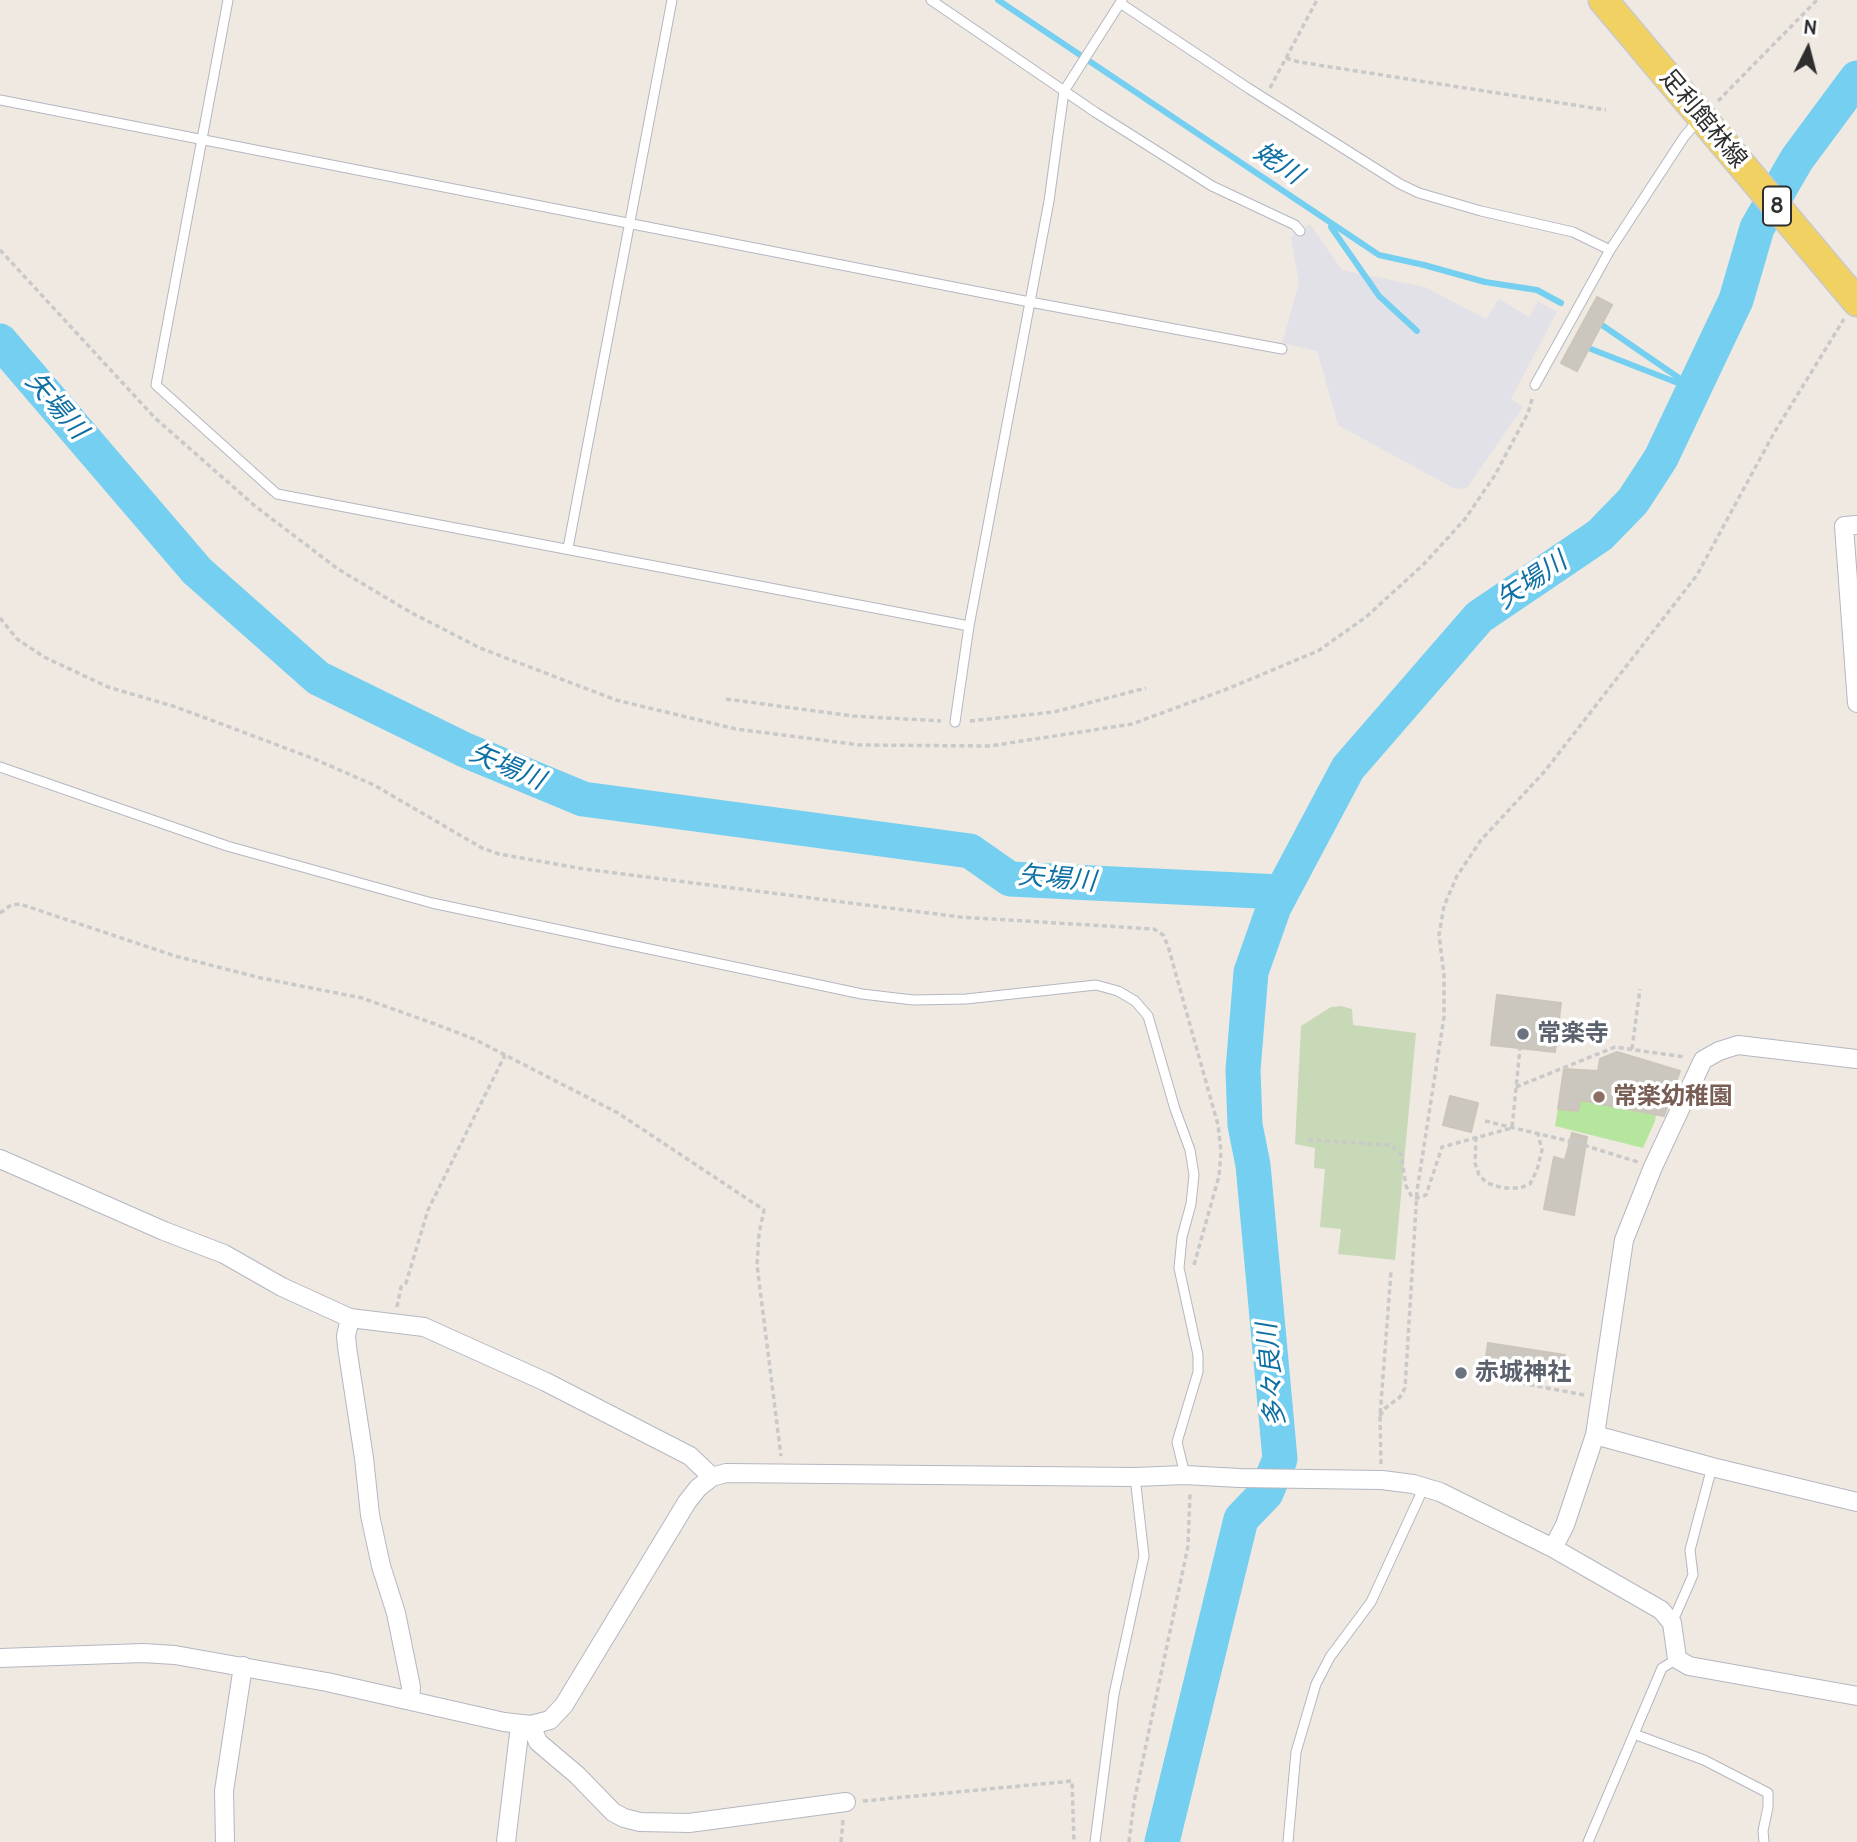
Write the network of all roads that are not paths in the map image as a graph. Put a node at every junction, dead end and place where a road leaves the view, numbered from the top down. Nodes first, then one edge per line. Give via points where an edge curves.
1 (228, 0) edge
2 (672, 0) edge
3 (931, 0) edge
4 (1603, 0) edge
5 (1119, 4) edge
6 (1064, 91) junction
7 (0, 100) edge
8 (1707, 116) junction
9 (201, 140) junction
10 (630, 223) junction
11 (1300, 231) dead end
12 (1610, 250) junction
13 (1854, 297) edge
14 (1030, 302) junction
15 (1282, 349) dead end
16 (1535, 386) dead end
17 (1857, 525) edge
18 (568, 548) junction
19 (969, 626) junction
20 (1857, 703) edge
21 (955, 722) road end
22 (0, 767) edge
23 (1857, 1059) edge
24 (0, 1159) edge
25 (350, 1318) junction
26 (1595, 1435) junction
27 (1712, 1467) junction
28 (1189, 1476) junction
29 (712, 1477) junction
30 (1135, 1477) junction
31 (1424, 1487) junction
32 (1857, 1502) edge
33 (1553, 1548) junction
34 (1672, 1623) junction
35 (0, 1658) edge
36 (1677, 1659) junction
37 (243, 1666) junction
38 (1857, 1696) edge
39 (410, 1699) junction
40 (526, 1725) junction
41 (1634, 1734) junction
42 (845, 1802) road end
43 (225, 1842) edge
44 (506, 1842) edge
45 (1096, 1842) edge
46 (1288, 1842) edge
47 (1588, 1842) edge
48 (1763, 1842) edge

1 - 9 lane
2 - 10 lane
3 - 6 lane
4 - 8 main road, 足利館林線 / 8
5 - 6 lane
5 - 12 lane via 1399,184 1573,232
6 - 11 lane via 1212,186
6 - 14 lane
7 - 9 lane
8 - 12 lane via 1684,137
8 - 13 main road, 足利館林線 / 8
9 - 10 lane
9 - 18 lane via 156,385 276,494
10 - 14 lane
10 - 18 lane
12 - 16 lane
14 - 15 lane
14 - 19 lane
17 - 20 street via 1844,526
18 - 19 lane
19 - 21 lane
22 - 28 lane via 227,846 432,903 862,994 913,1000 1096,985 1118,990 1148,1016 1194,1175 1179,1268 1198,1355 1198,1372 1177,1442
23 - 26 street via 1738,1045 1703,1060 1624,1240
24 - 25 street via 224,1254
25 - 29 street via 425,1328 547,1382 690,1456
25 - 39 street via 347,1347 370,1515 396,1613
26 - 27 street
26 - 33 street
27 - 32 street
27 - 34 lane via 1690,1550 1693,1576
28 - 30 street
28 - 31 street via 1382,1480
29 - 30 street via 726,1473
29 - 40 street via 687,1502 564,1705 550,1720
30 - 45 lane via 1144,1556 1114,1694
31 - 33 street
31 - 46 lane via 1371,1602 1316,1684 1296,1752
33 - 34 street via 1661,1610
34 - 36 street
35 - 37 street via 143,1653
36 - 38 street via 1689,1667
36 - 41 lane via 1662,1668
37 - 39 street
37 - 43 street via 224,1791
39 - 40 street
40 - 42 street via 538,1742 613,1812 640,1822 689,1823
40 - 44 street
41 - 47 lane
41 - 48 lane via 1704,1760 1768,1793

